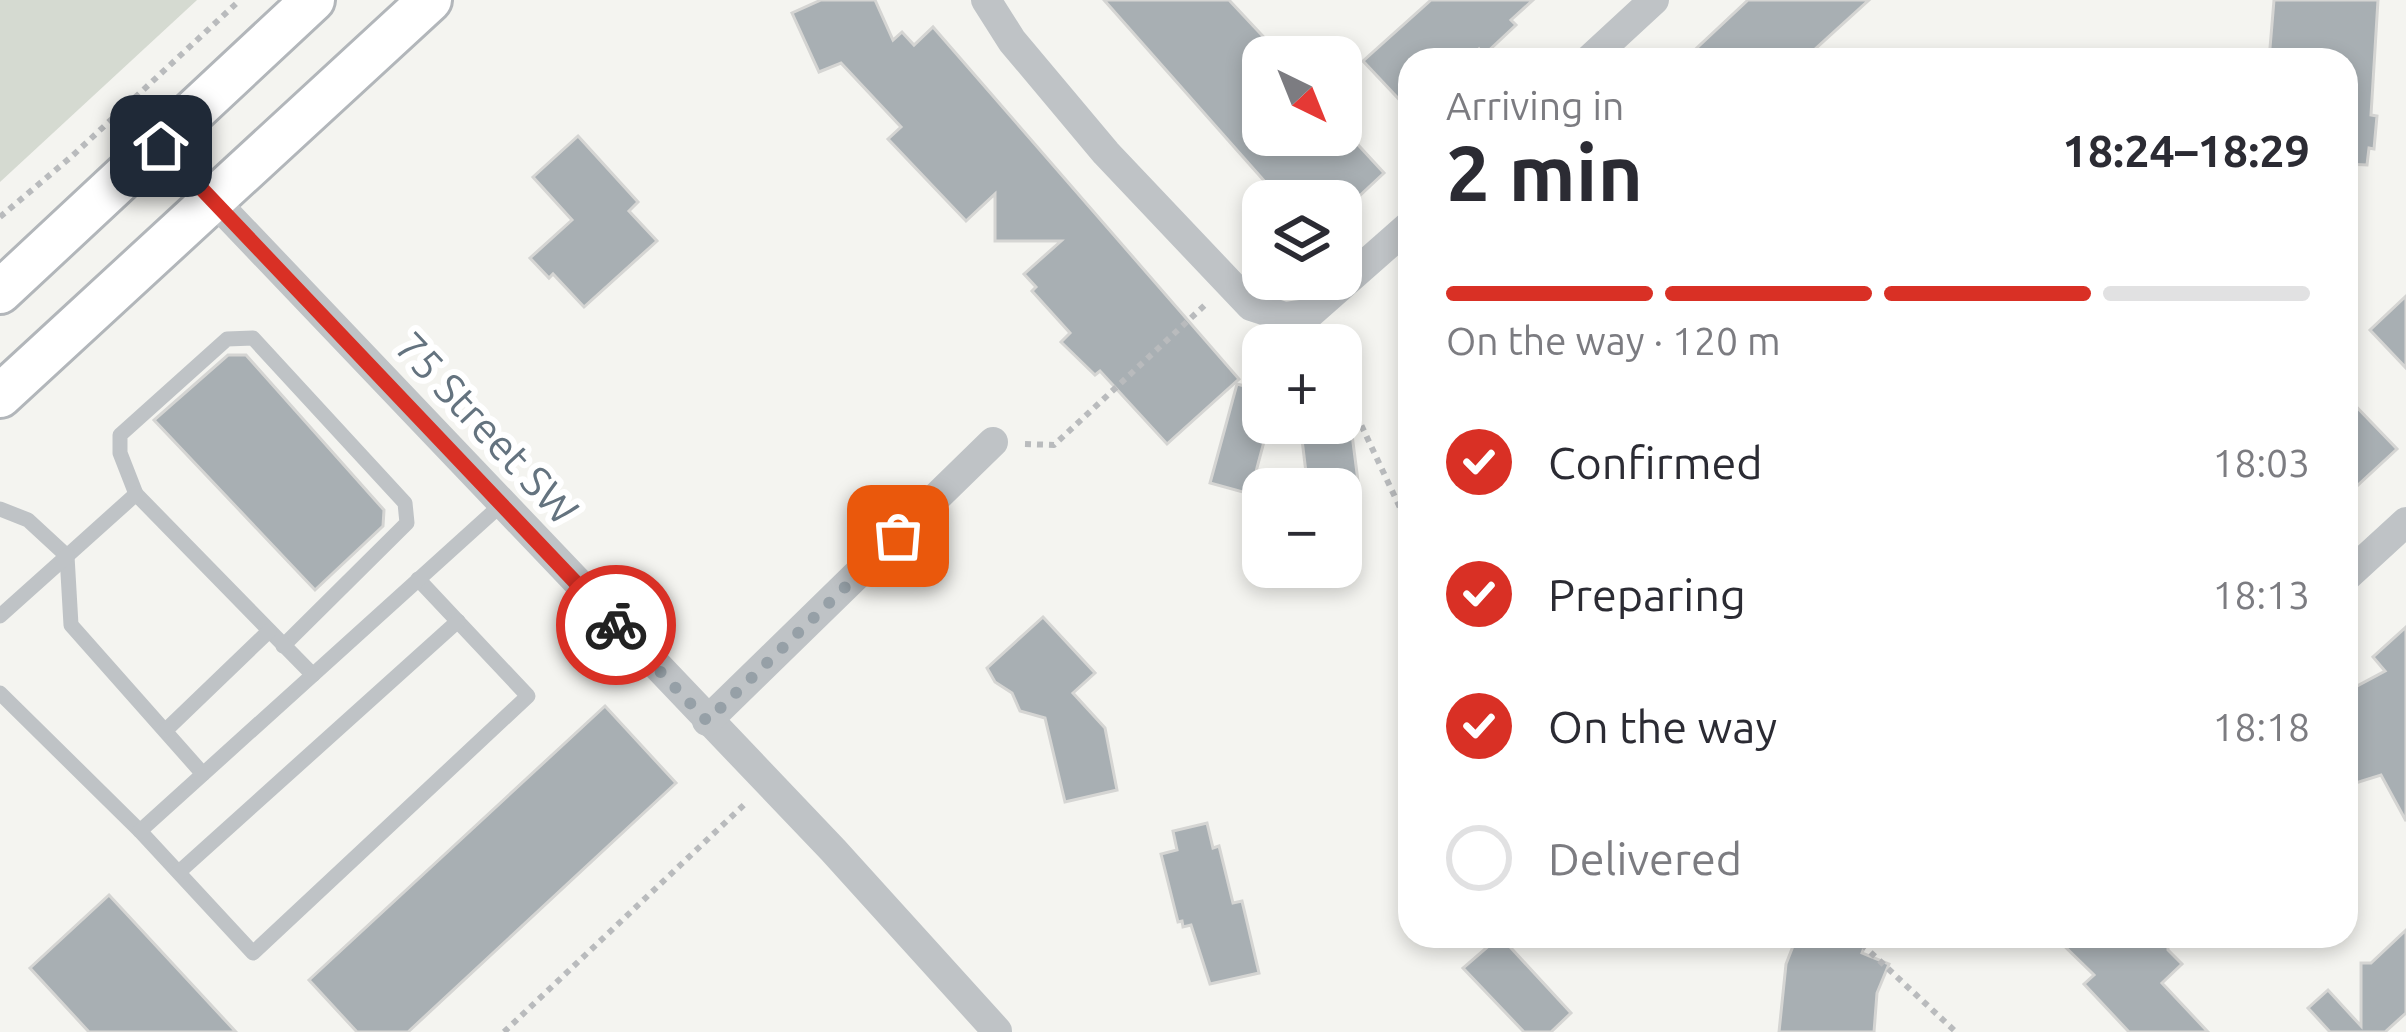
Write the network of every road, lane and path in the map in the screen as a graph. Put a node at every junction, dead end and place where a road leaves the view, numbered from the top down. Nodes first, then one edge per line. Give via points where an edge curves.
1 (240, 0) edge
2 (314, 0) edge
3 (430, 0) edge
4 (986, 0) edge
5 (1654, 0) edge
6 (1602, 48) edge
7 (161, 146) junction
8 (214, 200) junction
9 (0, 217) edge
10 (1398, 236) edge
11 (0, 292) edge
12 (1206, 304) dead end
13 (0, 396) edge
14 (1362, 427) edge
15 (993, 442) joint
16 (136, 494) junction
17 (502, 504) junction
18 (1398, 504) edge
19 (0, 509) edge
20 (2406, 523) edge
21 (67, 556) junction
22 (2358, 566) edge
23 (418, 579) junction
24 (0, 616) edge
25 (458, 621) junction
26 (269, 632) junction
27 (283, 646) junction
28 (313, 675) junction
29 (0, 693) edge
30 (707, 721) junction
31 (166, 730) junction
32 (203, 774) junction
33 (767, 782) junction
34 (140, 831) junction
35 (178, 872) junction
36 (1866, 948) edge
37 (997, 1031) edge
38 (504, 1032) edge
39 (1956, 1032) edge

1 - 9 path
2 - 7 main road
3 - 8 main road
4 - 10 street via 1106,153 1251,306 1285,317 1309,314
5 - 6 street
7 - 8 street, 75 Street SW
7 - 11 main road
8 - 13 main road
8 - 17 street, 75 Street SW
12 - 15 path via 1054,445
14 - 18 path
15 - 30 street
16 - 21 lane
16 - 26 lane
16 - 27 lane via 120,435 227,338 253,338 405,503 407,523
17 - 23 lane
17 - 30 street, 75 Street SW
19 - 21 lane via 28,520
20 - 22 street
21 - 24 lane
21 - 31 lane via 71,625
23 - 25 lane
23 - 28 lane
25 - 35 lane
25 - 35 lane via 528,696 253,953
26 - 27 lane
26 - 31 lane
27 - 28 lane
28 - 32 lane
29 - 34 lane
30 - 33 street, 75 Street SW
31 - 32 lane
32 - 34 lane
33 - 37 street, 75 Street SW
33 - 38 path
34 - 35 lane
36 - 39 path

